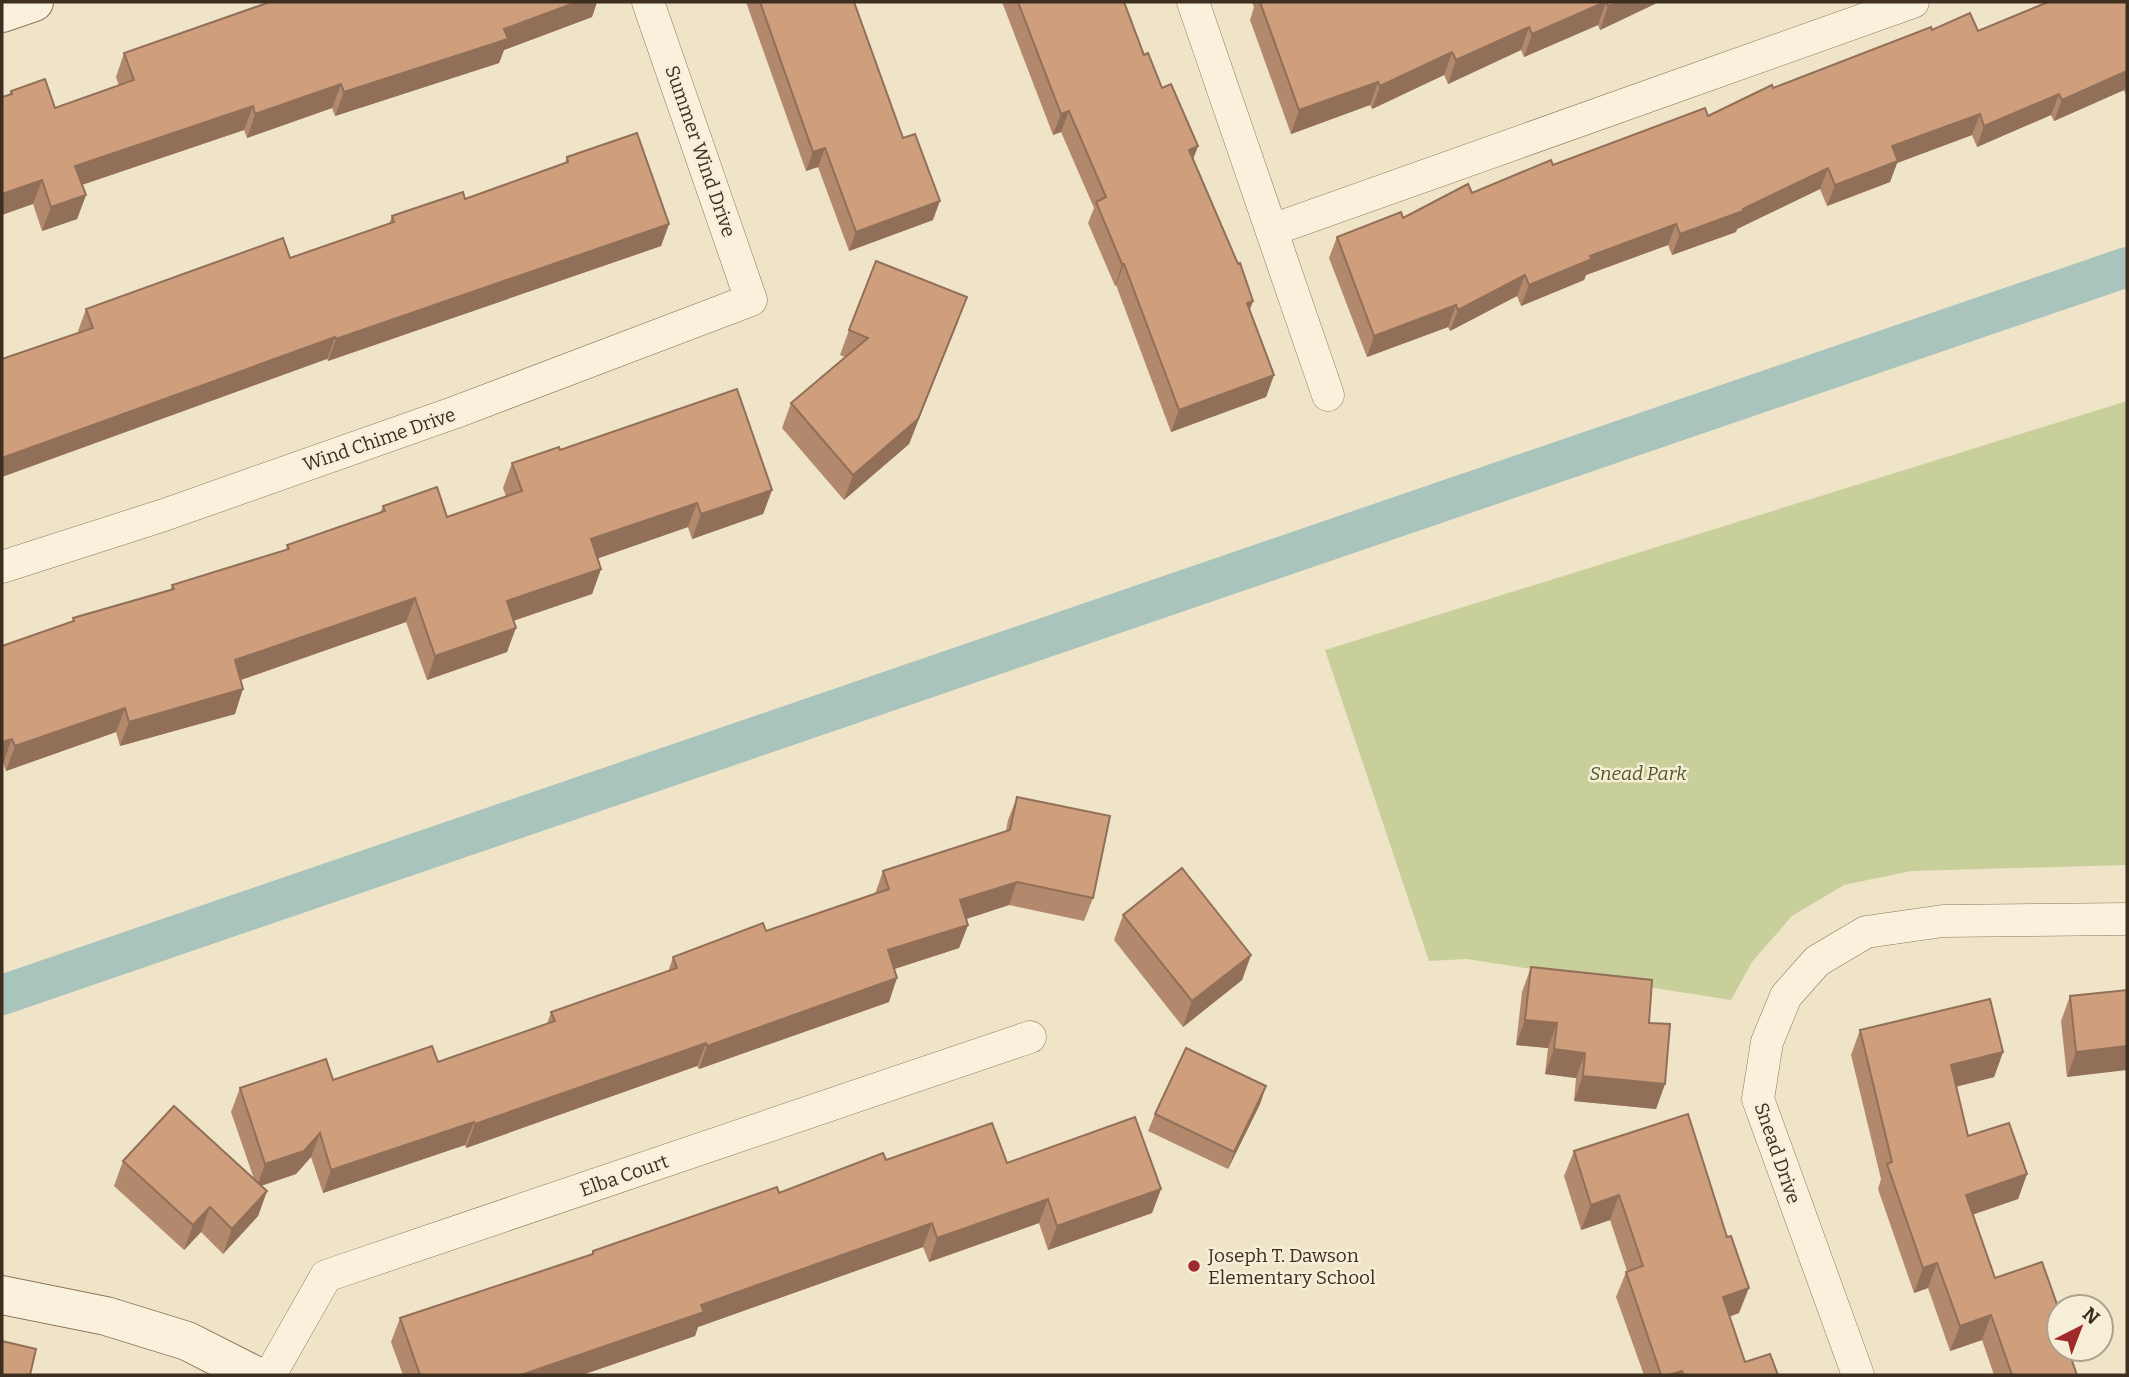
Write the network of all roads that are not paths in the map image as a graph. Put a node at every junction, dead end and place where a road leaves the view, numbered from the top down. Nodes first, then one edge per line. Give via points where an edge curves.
1 (34, 2) edge
2 (649, 2) edge
3 (1194, 2) edge
4 (1913, 2) edge
5 (2, 13) edge
6 (1272, 230) junction
7 (751, 300) joint
8 (1328, 395) dead end
9 (2, 567) edge
10 (2127, 919) edge
11 (1030, 1037) dead end
12 (2, 1295) edge
13 (254, 1375) edge
14 (270, 1375) edge
15 (1858, 1375) edge

1 - 5 street
2 - 7 street, Summer Wind Drive
3 - 6 street
4 - 6 street
6 - 8 street
7 - 9 street, Wind Chime Drive via 456,412
10 - 15 street, Snead Drive via 1943,921 1866,932 1817,961 1786,996 1767,1042 1758,1099
11 - 14 street, Elba Court via 326,1276
12 - 13 street via 106,1316 175,1337

